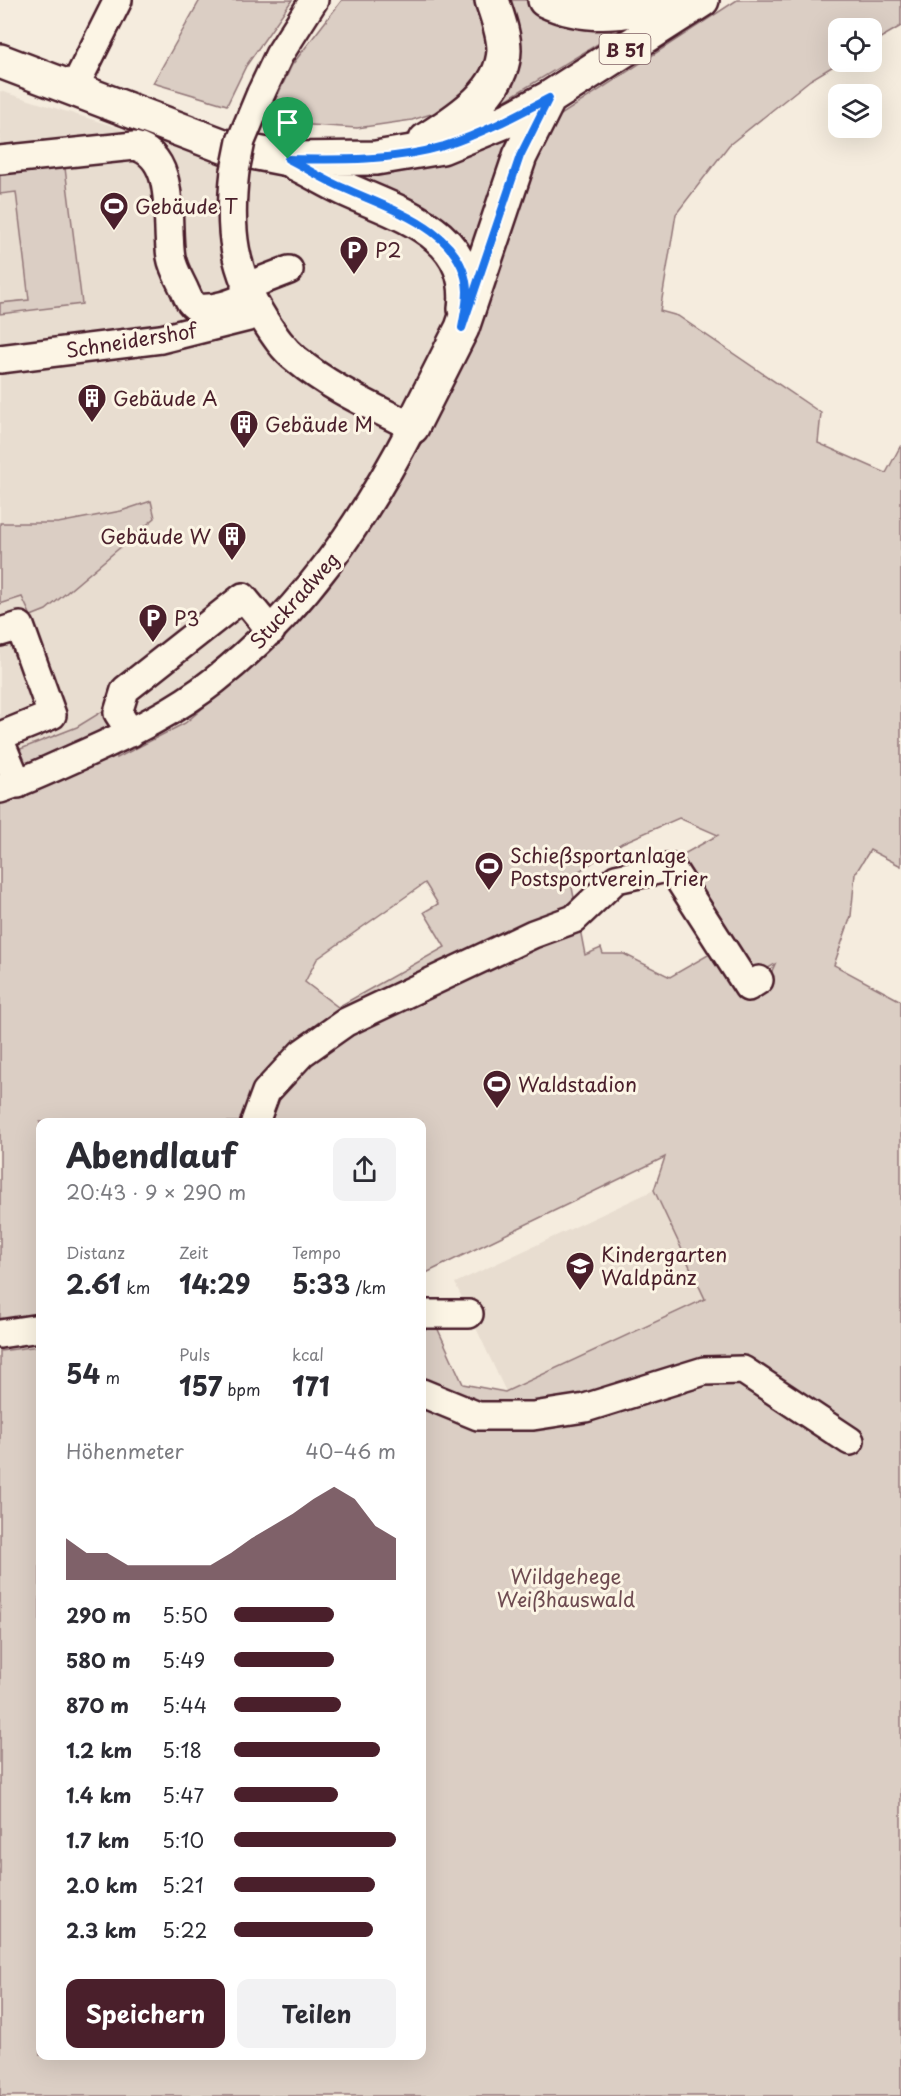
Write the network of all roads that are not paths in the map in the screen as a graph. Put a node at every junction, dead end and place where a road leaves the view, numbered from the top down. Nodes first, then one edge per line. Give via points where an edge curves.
1 (118, 0) edge
2 (314, 0) edge
3 (492, 0) edge
4 (545, 0) edge
5 (674, 0) edge
6 (702, 0) edge
7 (0, 61) edge
8 (73, 90) junction
9 (549, 98) junction
10 (403, 154) junction
11 (288, 159) junction
12 (0, 160) edge
13 (290, 270) dead end
14 (252, 299) junction
15 (462, 328) junction
16 (0, 359) edge
17 (412, 427) junction
18 (271, 631) junction
19 (0, 632) edge
20 (131, 733) junction
21 (0, 736) edge
22 (0, 741) edge
23 (9, 786) edge
24 (759, 980) dead end
25 (256, 1118) edge
26 (426, 1314) edge
27 (470, 1314) dead end
28 (36, 1329) edge
29 (0, 1334) edge
30 (426, 1395) edge
31 (850, 1441) dead end

1 - 8 street
2 - 14 street, bridge via 279,55 241,141 231,224 237,261
3 - 10 main road via 504,52 495,79 482,98 455,122
4 - 5 main road via 592,13 621,12
6 - 9 main road, B 51
7 - 8 main road, B 51
8 - 11 main road, B 51 via 226,147
9 - 10 main road, B 51 via 478,134 442,147
9 - 15 main road via 520,156
10 - 11 main road, B 51 via 343,160
11 - 15 main road via 345,189 395,209 436,235 458,261 467,290
12 - 14 street, Schneidershof via 134,146 147,149 163,174 171,257 190,303 198,308
13 - 14 street
14 - 16 street, Schneidershof via 161,339
14 - 17 street via 278,341 314,373
15 - 17 main road
17 - 18 street, Stuckradweg via 348,539
18 - 20 street, Stuckradweg via 214,681
18 - 20 street via 243,597 125,690 118,712
19 - 21 street via 20,626 52,715
20 - 23 street, Stuckradweg
22 - 23 street
24 - 25 street via 748,987 671,867 616,879 574,919 533,934 346,1022 302,1053 266,1092
26 - 27 street
28 - 29 street
30 - 31 street via 478,1416 532,1416 585,1407 704,1371 742,1370

